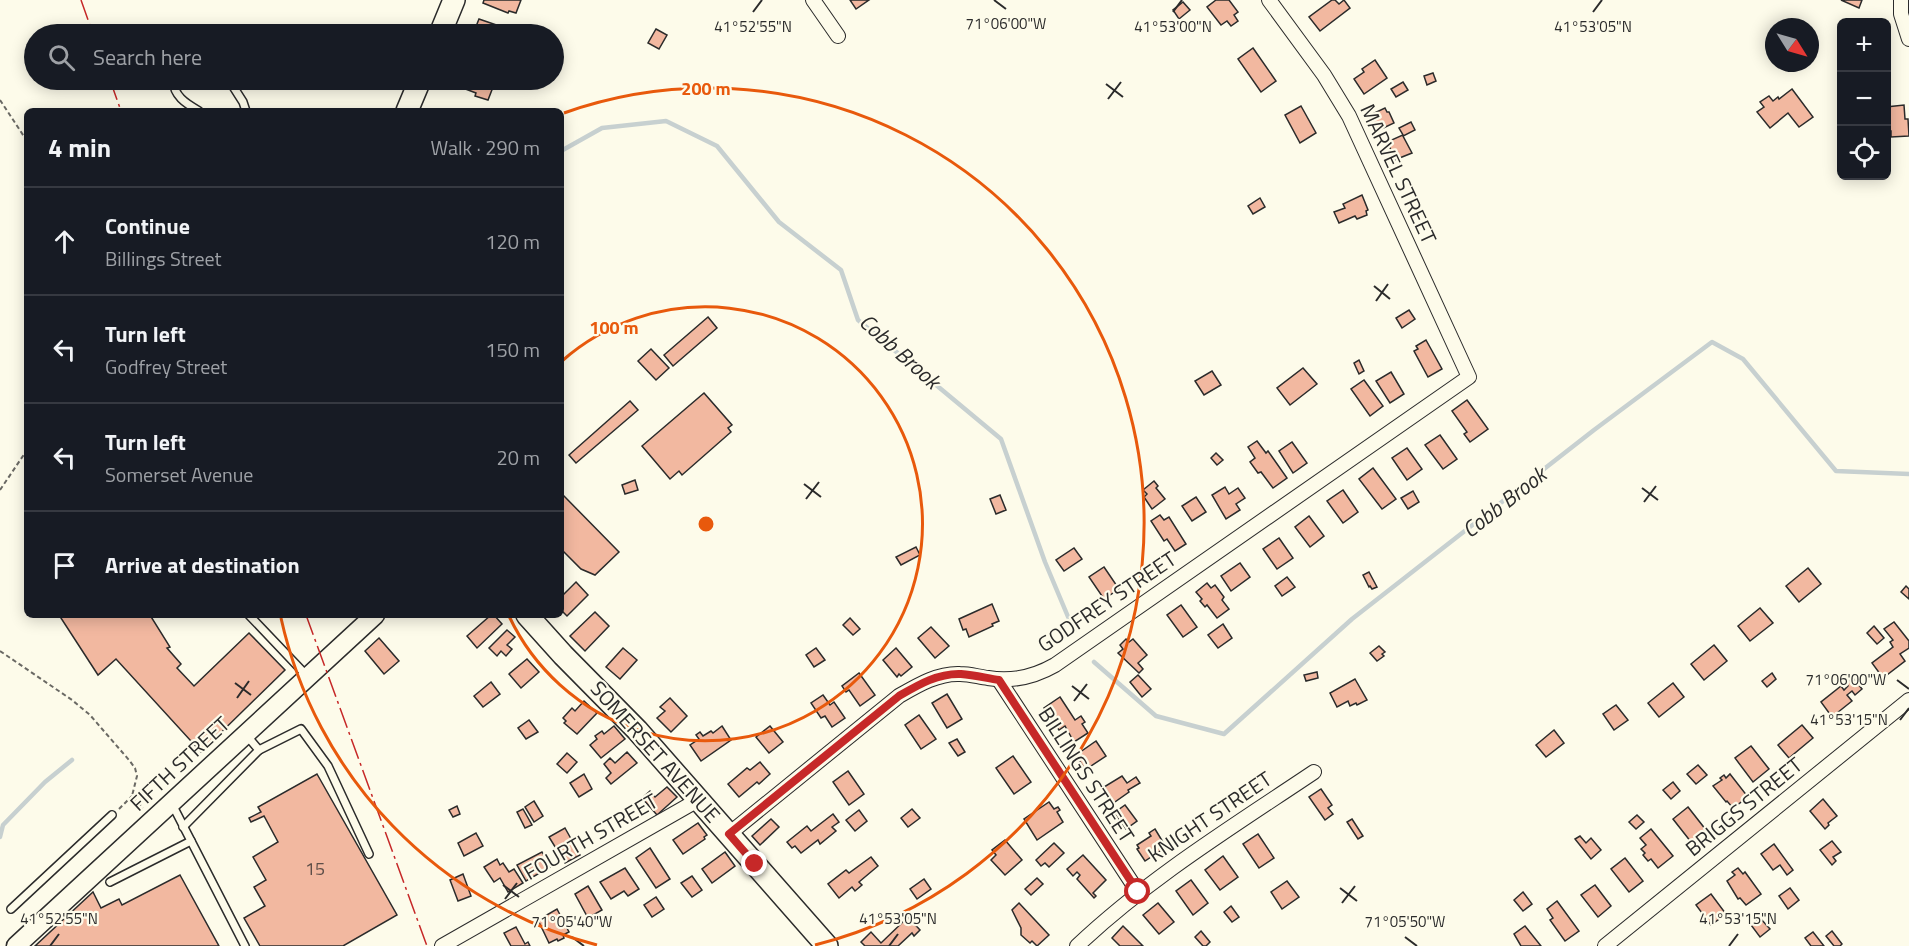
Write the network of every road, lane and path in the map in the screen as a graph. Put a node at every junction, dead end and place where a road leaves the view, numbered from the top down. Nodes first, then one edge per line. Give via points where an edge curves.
1 (454, 0) edge
2 (813, 0) edge
3 (1269, 0) edge
4 (1901, 0) edge
5 (444, 24) edge
6 (838, 36) dead end
7 (1909, 39) edge
8 (176, 90) edge
9 (235, 90) edge
10 (416, 90) edge
11 (0, 100) edge
12 (194, 108) edge
13 (245, 108) edge
14 (408, 108) edge
15 (24, 136) edge
16 (1468, 377) joint
17 (24, 454) edge
18 (0, 490) edge
19 (252, 618) edge
20 (372, 618) edge
21 (530, 618) edge
22 (0, 651) edge
23 (308, 677) junction
24 (999, 680) junction
25 (1909, 700) edge
26 (246, 734) junction
27 (259, 750) junction
28 (1314, 772) dead end
29 (132, 796) junction
30 (698, 800) junction
31 (171, 803) junction
32 (112, 815) joint
33 (153, 820) junction
34 (183, 827) junction
35 (729, 834) junction
36 (191, 841) junction
37 (369, 854) dead end
38 (110, 882) dead end
39 (1138, 892) junction
40 (10, 909) dead end
41 (16, 946) edge
42 (245, 946) edge
43 (442, 946) edge
44 (827, 946) edge
45 (1077, 946) edge
46 (1605, 946) edge

1 - 5 main road
2 - 6 street
3 - 16 street, MARVEL STREET via 1349,116
4 - 7 street
8 - 12 lane
9 - 13 lane
10 - 14 main road
11 - 15 path
16 - 24 street, GODFREY STREET via 1055,665 1039,674
17 - 18 path
19 - 23 lane
20 - 23 street, FIFTH STREET
21 - 30 main road, SOMERSET AVENUE
22 - 29 path via 90,715 135,768
23 - 26 street, FIFTH STREET
24 - 35 street, GODFREY STREET via 958,674 919,684
24 - 39 street, BILLINGS STREET
25 - 46 street, BRIGGS STREET
26 - 27 lane
26 - 31 street, FIFTH STREET
27 - 34 lane
27 - 37 lane via 301,729 328,766
28 - 39 street, KNIGHT STREET
29 - 32 path
29 - 33 path
30 - 35 main road, SOMERSET AVENUE
30 - 43 street, FOURTH STREET
31 - 33 street, FIFTH STREET
31 - 34 lane
32 - 40 lane
33 - 41 street, FIFTH STREET
34 - 36 lane
35 - 44 main road, SOMERSET AVENUE
36 - 38 lane
36 - 42 lane
39 - 45 street, KNIGHT STREET

